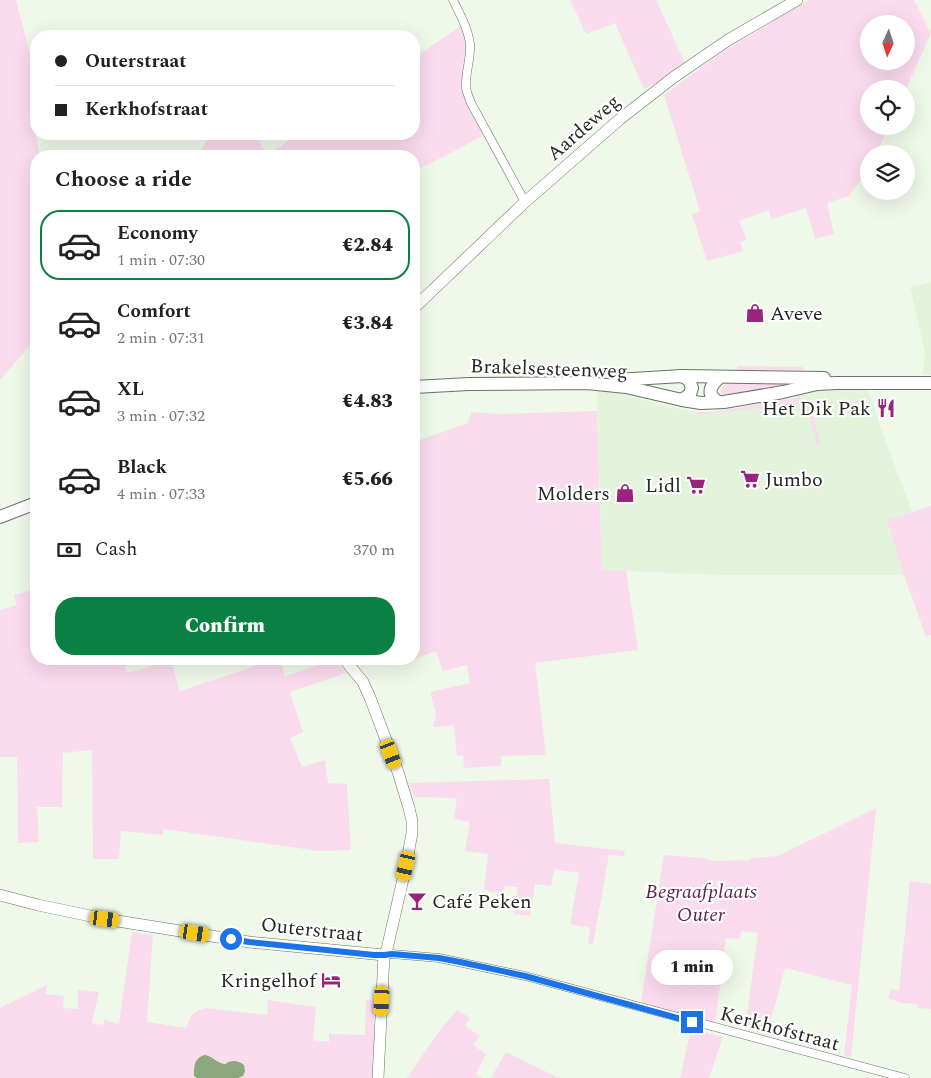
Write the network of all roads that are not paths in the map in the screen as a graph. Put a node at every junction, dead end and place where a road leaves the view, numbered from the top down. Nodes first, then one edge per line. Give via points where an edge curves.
1 (453, 0) edge
2 (797, 0) edge
3 (525, 202) junction
4 (420, 302) edge
5 (682, 376) junction
6 (720, 377) junction
7 (931, 379) edge
8 (420, 381) edge
9 (931, 383) edge
10 (420, 387) edge
11 (682, 400) junction
12 (718, 402) junction
13 (30, 505) edge
14 (0, 517) edge
15 (349, 665) edge
16 (0, 895) edge
17 (384, 955) junction
18 (885, 1075) edge
19 (378, 1078) edge
20 (905, 1078) edge

1 - 3 street via 470,43 468,96
2 - 3 street, Aardeweg via 728,40 642,100
3 - 4 street, Aardeweg
5 - 6 main road, Brakelsesteenweg
5 - 8 main road, Brakelsesteenweg via 613,380
5 - 11 main road via 689,380 692,388
6 - 7 main road, Brakelsesteenweg
6 - 12 main road via 710,390
9 - 12 main road, Brakelsesteenweg via 817,384
10 - 11 main road, Brakelsesteenweg via 587,384 626,387
11 - 12 main road, Brakelsesteenweg
13 - 14 main road
15 - 17 street via 363,682 371,700 412,821 406,866
16 - 17 street, Outerstraat via 86,916 249,942
17 - 18 street, Kerkhofstraat via 439,958 525,976
17 - 19 street
18 - 20 street, Kerkhofstraat

